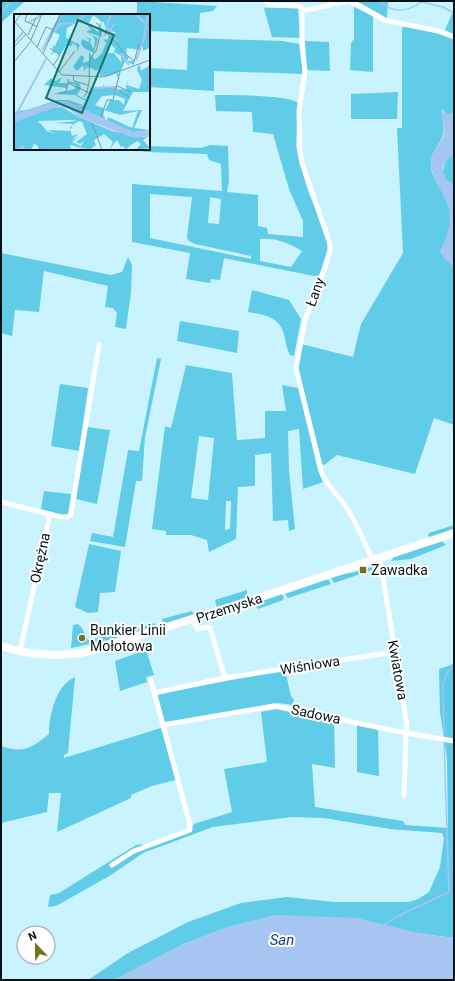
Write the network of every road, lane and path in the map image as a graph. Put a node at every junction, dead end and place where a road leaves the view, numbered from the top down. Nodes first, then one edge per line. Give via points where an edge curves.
1 (265, 1) edge
2 (302, 11) junction
3 (454, 37) edge
4 (99, 345) dead end
5 (1, 502) edge
6 (50, 514) junction
7 (454, 533) edge
8 (377, 560) junction
9 (193, 620) junction
10 (1, 646) edge
11 (20, 651) junction
12 (394, 652) junction
13 (225, 678) junction
14 (151, 680) dead end
15 (154, 693) junction
16 (163, 725) junction
17 (406, 734) junction
18 (454, 741) edge
19 (404, 796) dead end
20 (112, 865) dead end

1 - 2 street via 270,4 298,6
2 - 3 street via 348,1 384,20 438,31
2 - 8 street, Łany via 305,71 299,111 300,151 328,236 330,251 305,320 296,368 322,474 353,518
4 - 6 street via 71,514 68,517 61,517
5 - 6 street, Okrężna
6 - 11 street, Okrężna
7 - 8 main road, Przemyska
8 - 9 main road, Przemyska
8 - 12 street, Kwiatowa
9 - 11 main road, Przemyska via 67,655
9 - 13 street via 197,629 210,628
10 - 11 main road, Przemyska
12 - 13 street, Wiśniowa
12 - 17 street, Kwiatowa via 407,725
13 - 15 street, Wiśniowa
14 - 15 street
15 - 16 street
16 - 17 street, Sadowa via 274,706
16 - 20 street via 190,830 134,851
17 - 18 street
17 - 19 street

